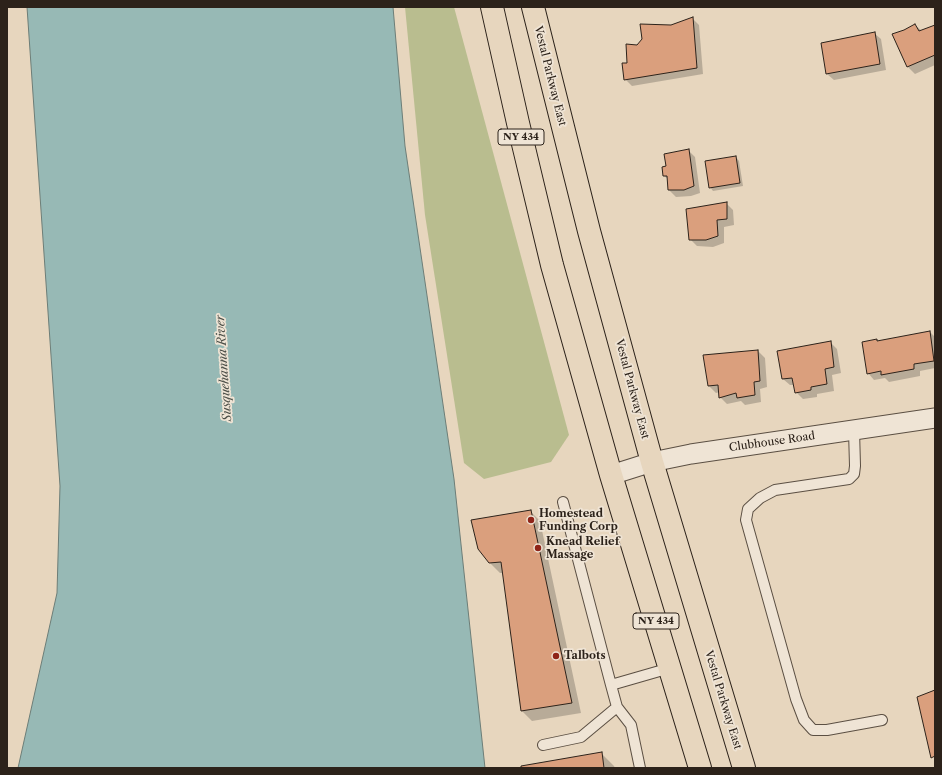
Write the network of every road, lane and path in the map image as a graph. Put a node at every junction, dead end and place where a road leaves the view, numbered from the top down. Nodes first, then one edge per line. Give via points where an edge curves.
1 (533, 7) edge
2 (496, 8) edge
3 (935, 418) edge
4 (854, 430) junction
5 (652, 462) junction
6 (611, 475) junction
7 (563, 502) dead end
8 (670, 668) junction
9 (611, 685) junction
10 (617, 707) junction
11 (882, 720) dead end
12 (543, 745) dead end
13 (640, 768) edge
14 (700, 768) edge
15 (744, 768) edge

1 - 5 main road, Vestal Parkway East via 589,231
2 - 6 main road, NY 434 via 518,123 552,265
3 - 4 street, Clubhouse Road
4 - 5 street, Clubhouse Road
4 - 11 lane via 855,470 849,479 775,490 760,498 748,509 746,520 804,720 813,730 827,730
5 - 6 street, Clubhouse Road
5 - 15 main road, Vestal Parkway East
6 - 8 main road, NY 434
7 - 9 lane
8 - 9 lane
8 - 14 main road, NY 434
9 - 10 lane
10 - 12 lane via 581,737
10 - 13 lane via 631,725

